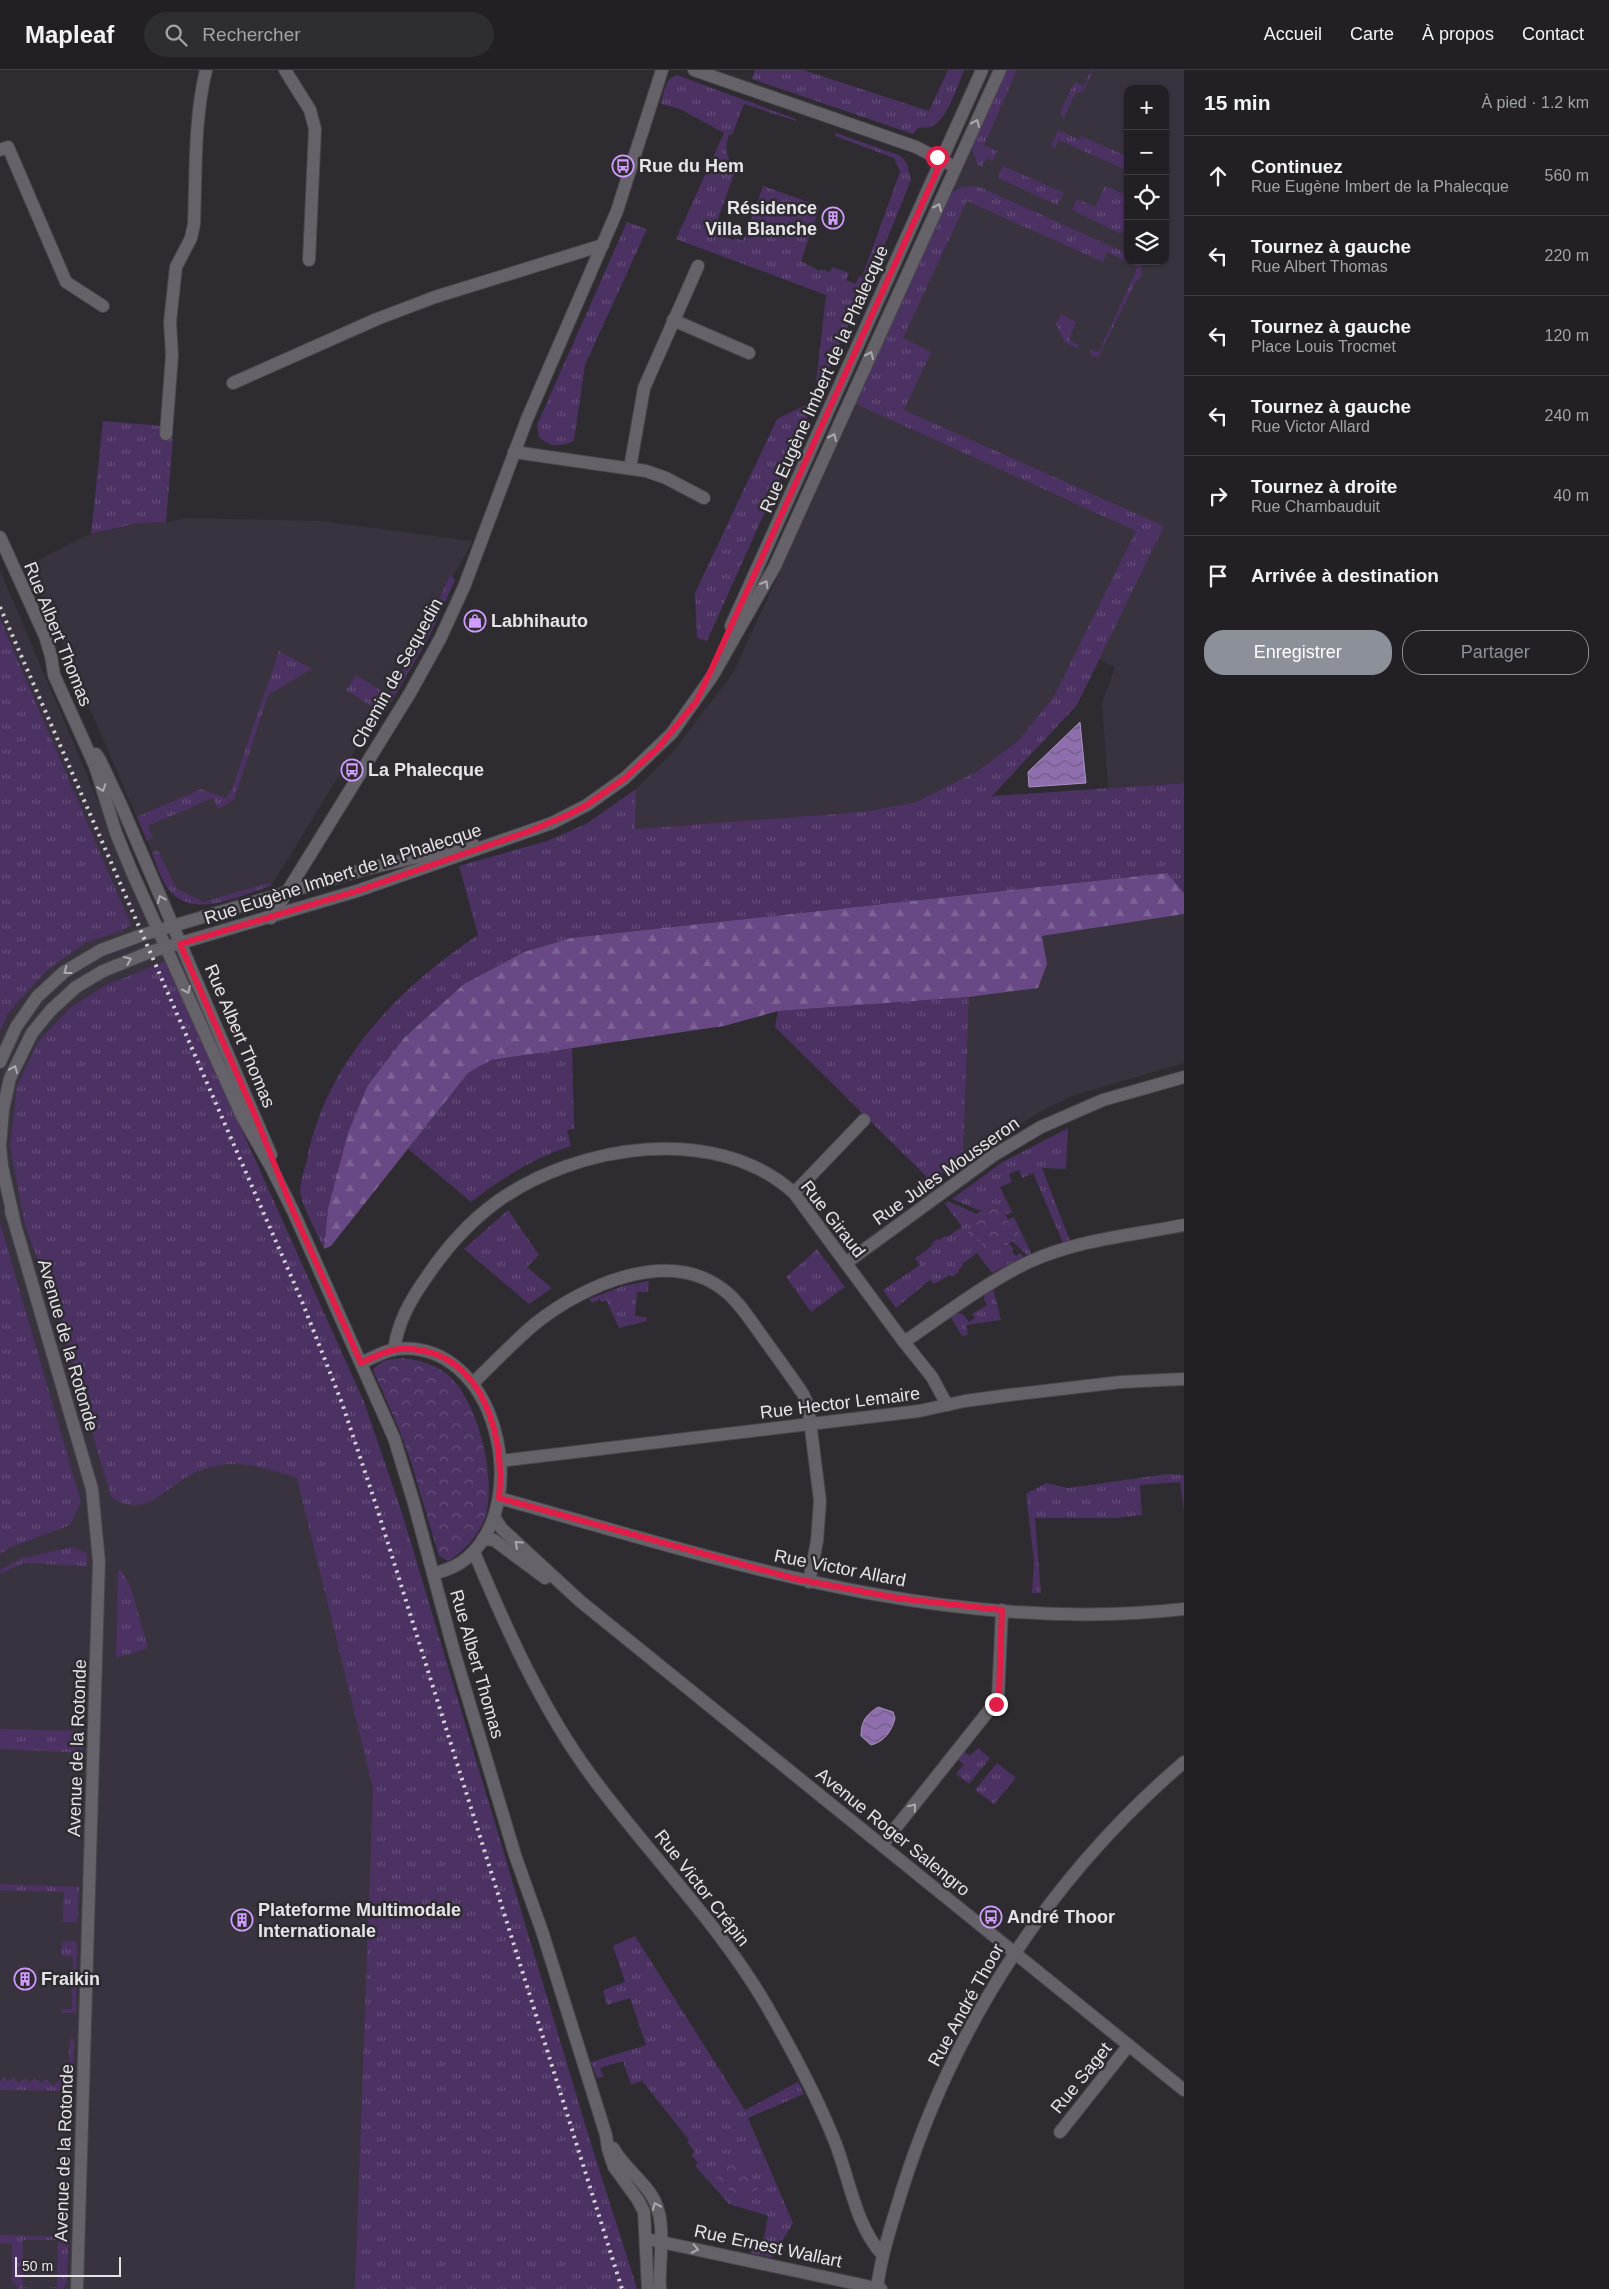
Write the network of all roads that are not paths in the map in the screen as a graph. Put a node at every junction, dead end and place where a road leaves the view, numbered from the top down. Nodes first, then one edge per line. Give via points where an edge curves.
1 (206, 70) edge
2 (285, 70) edge
3 (662, 70) edge
4 (694, 70) edge
5 (982, 70) edge
6 (1000, 70) edge
7 (0, 150) edge
8 (942, 160) junction
9 (956, 167) junction
10 (603, 245) junction
11 (309, 260) dead end
12 (698, 266) dead end
13 (103, 306) dead end
14 (673, 320) junction
15 (749, 353) dead end
16 (233, 383) dead end
17 (166, 434) dead end
18 (514, 452) junction
19 (630, 468) junction
20 (704, 498) dead end
21 (0, 538) edge
22 (696, 702) junction
23 (85, 743) junction
24 (530, 831) junction
25 (287, 892) junction
26 (271, 918) junction
27 (172, 926) junction
28 (159, 930) junction
29 (180, 944) junction
30 (167, 947) junction
31 (0, 1062) edge
32 (1184, 1077) edge
33 (864, 1120) dead end
34 (0, 1182) edge
35 (794, 1193) junction
36 (293, 1211) junction
37 (14, 1220) junction
38 (1184, 1225) edge
39 (846, 1263) junction
40 (904, 1342) junction
41 (394, 1350) junction
42 (361, 1363) junction
43 (1184, 1379) edge
44 (473, 1383) junction
45 (947, 1405) junction
46 (810, 1425) junction
47 (500, 1461) junction
48 (499, 1498) junction
49 (494, 1517) junction
50 (483, 1539) junction
51 (474, 1552) junction
52 (433, 1574) junction
53 (809, 1582) junction
54 (580, 1601) junction
55 (1184, 1608) edge
56 (1002, 1610) junction
57 (1184, 1762) edge
58 (882, 1845) junction
59 (1014, 1952) junction
60 (1129, 2045) junction
61 (1184, 2090) edge
62 (1060, 2132) dead end
63 (606, 2135) junction
64 (647, 2239) junction
65 (660, 2242) junction
66 (882, 2255) junction
67 (77, 2289) edge
68 (648, 2289) edge
69 (660, 2289) edge
70 (878, 2289) edge

1 - 17 street via 198,134 194,224 191,238 176,266 170,322 172,355
2 - 11 street via 310,110 315,129
3 - 10 street via 625,189
4 - 8 street via 916,147
5 - 8 street, Rue Eugène Imbert de la Phalecque
9 -> 6 street, Rue Eugène Imbert de la Phalecque
7 - 13 street via 8,147 66,282
8 - 9 street
8 - 22 street, Rue Eugène Imbert de la Phalecque
22 -> 9 street, Rue Eugène Imbert de la Phalecque via 775,566
10 - 16 street via 434,297
10 - 18 street
12 - 14 street
14 - 15 street
14 - 19 street via 641,396
18 - 19 street
18 - 25 street, Chemin de Sequedin via 464,587 426,666
19 - 20 street via 655,474
21 - 23 street, Rue Albert Thomas via 45,636 54,676
22 - 24 street, Rue Eugène Imbert de la Phalecque via 672,733 625,778 587,805
27 -> 23 street, Rue Albert Thomas via 111,781 100,760
23 -> 28 street, Rue Albert Thomas via 120,844
24 - 25 street, Rue Eugène Imbert de la Phalecque via 389,862
24 - 26 street, Rue Eugène Imbert de la Phalecque
25 - 26 street, Chemin de Sequedin
25 - 27 street, Rue Eugène Imbert de la Phalecque
26 - 29 street, Rue Eugène Imbert de la Phalecque
27 - 28 street, Rue Eugène Imbert de la Phalecque
27 - 29 street, Rue Albert Thomas
28 - 30 street, Rue Albert Thomas
28 -> 31 street via 101,950 64,972 24,1013
29 - 30 street, Rue Eugène Imbert de la Phalecque
29 - 36 street, Rue Albert Thomas
30 -> 36 street, Rue Albert Thomas via 242,1116
37 -> 30 street, Avenue de la Rotonde via 2,1166 0,1128 10,1078 32,1033 64,996 90,978 135,957
32 - 39 street, Rue Jules Mousseron via 1103,1100 1041,1127 994,1155
33 - 35 street
34 - 37 street, Avenue de la Rotonde
35 - 39 street, Rue Giraud
35 - 41 street, Rue Giraud via 752,1164 728,1156 692,1151 626,1152 552,1171 498,1201 449,1246 405,1311 397,1330
36 - 42 street, Rue Albert Thomas
37 - 67 street, Avenue de la Rotonde via 92,1489 99,1561
38 - 40 street via 1068,1249 1030,1262
39 - 40 street, Rue Giraud
40 - 45 street, Rue Giraud via 936,1382
41 - 42 street
41 - 44 street via 420,1350 442,1357
42 - 52 street, Rue Albert Thomas via 403,1465
43 - 45 street, Rue Hector Lemaire via 1112,1383 965,1400
44 - 46 street via 535,1324 576,1297 626,1277 679,1272 720,1287 740,1307 803,1394
44 - 47 street via 486,1405
45 - 46 street, Rue Hector Lemaire
46 - 47 street, Rue Hector Lemaire
46 - 53 street via 820,1516
47 - 48 street
48 - 49 street
48 - 53 street, Rue Victor Allard
49 - 50 street
54 -> 49 street, Avenue Roger Salengro via 502,1529
50 - 51 street
50 - 54 street, Avenue Roger Salengro via 494,1540
51 - 52 street via 452,1568
51 - 66 street, Rue Victor Crépin via 534,1682 578,1757 739,1963 799,2062 841,2158 866,2232
52 - 63 street, Rue Albert Thomas via 515,1855
53 - 56 street, Rue Victor Allard via 920,1602
54 - 58 street, Avenue Roger Salengro
55 - 56 street, Rue Victor Allard via 1128,1614
58 -> 56 street via 998,1699
57 - 59 street, Rue André Thoor via 1106,1836
58 - 59 street, Avenue Roger Salengro
59 - 60 street, Avenue Roger Salengro
59 - 66 street, Rue André Thoor via 947,2072 916,2148
60 - 61 street, Avenue Roger Salengro
60 - 62 street, Rue Saget
63 - 64 street, Rue Albert Thomas via 614,2167 642,2206
65 -> 63 street, Rue Albert Thomas via 660,2219 651,2194 620,2160
64 - 65 street, Rue Ernest Wallart
64 - 68 street, Rue Albert Thomas
65 - 69 street, Rue Albert Thomas
65 -> 70 street, Rue Ernest Wallart
66 - 70 street, Rue André Thoor

